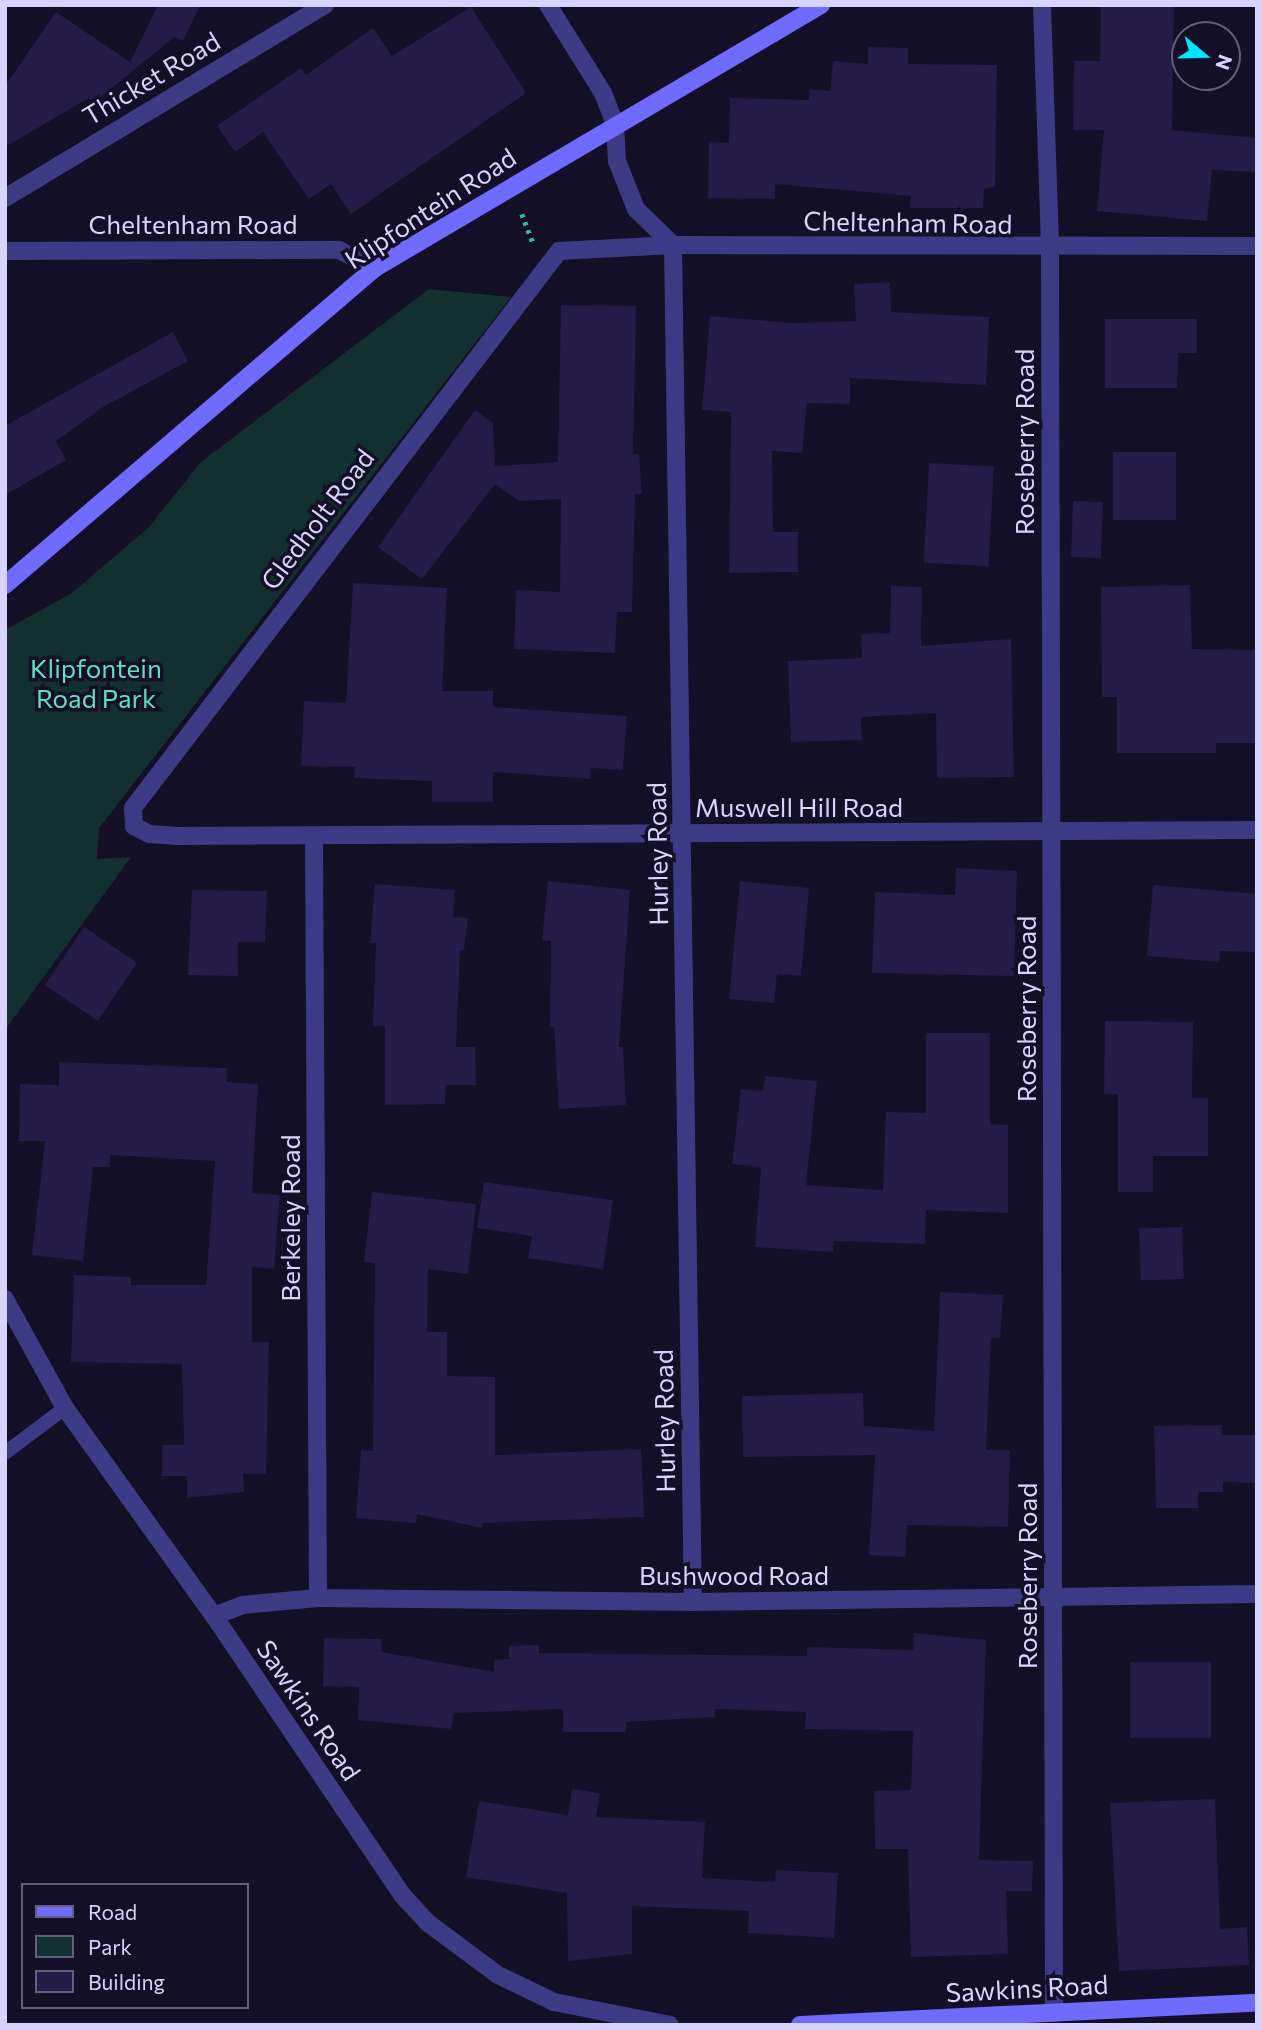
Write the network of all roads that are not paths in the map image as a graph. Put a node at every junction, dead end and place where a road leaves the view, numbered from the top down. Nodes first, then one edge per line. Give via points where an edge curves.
1 (326, 5) edge
2 (548, 5) edge
3 (821, 5) edge
4 (1042, 5) edge
5 (615, 124) junction
6 (5, 198) edge
7 (673, 246) junction
8 (1257, 246) edge
9 (1050, 249) junction
10 (5, 251) edge
11 (559, 251) joint
12 (375, 268) junction
13 (5, 586) edge
14 (134, 825) joint
15 (1257, 830) edge
16 (1052, 832) junction
17 (683, 835) junction
18 (314, 838) junction
19 (5, 1299) edge
20 (65, 1408) junction
21 (5, 1453) edge
22 (1257, 1594) edge
23 (1054, 1597) junction
24 (318, 1598) junction
25 (693, 1602) junction
26 (214, 1616) junction
27 (1257, 2003) edge
28 (1054, 2013) junction
29 (670, 2025) edge
30 (800, 2025) edge

1 - 6 street, Thicket Road
2 - 5 street via 603,93
3 - 5 main road, Klipfontein Road
4 - 9 street, Roseberry Road
5 - 7 street via 617,161 636,209
5 - 12 main road, Klipfontein Road
7 - 9 street, Cheltenham Road
7 - 11 street, Cheltenham Road
7 - 17 street, Hurley Road
8 - 9 street, Cheltenham Road
9 - 16 street, Roseberry Road
10 - 12 street, Cheltenham Road via 339,250
11 - 14 street, Gledholt Road via 140,793 133,808
12 - 13 main road, Klipfontein Road
14 - 18 street, Muswell Hill Road via 149,834 175,836
15 - 16 street, Muswell Hill Road
16 - 17 street, Muswell Hill Road
16 - 23 street, Roseberry Road
17 - 18 street, Muswell Hill Road
17 - 25 street, Hurley Road
18 - 24 street, Berkeley Road
19 - 20 street, Sawkins Road
20 - 21 lane
20 - 26 street, Sawkins Road
22 - 23 street, Bushwood Road
23 - 25 street, Bushwood Road
23 - 28 street, Roseberry Road
24 - 25 street, Bushwood Road
24 - 26 street, Bushwood Road via 242,1605
26 - 29 street, Sawkins Road via 402,1895 428,1923 498,1975 554,2002
27 - 28 main road, Sawkins Road
28 - 30 main road, Sawkins Road

